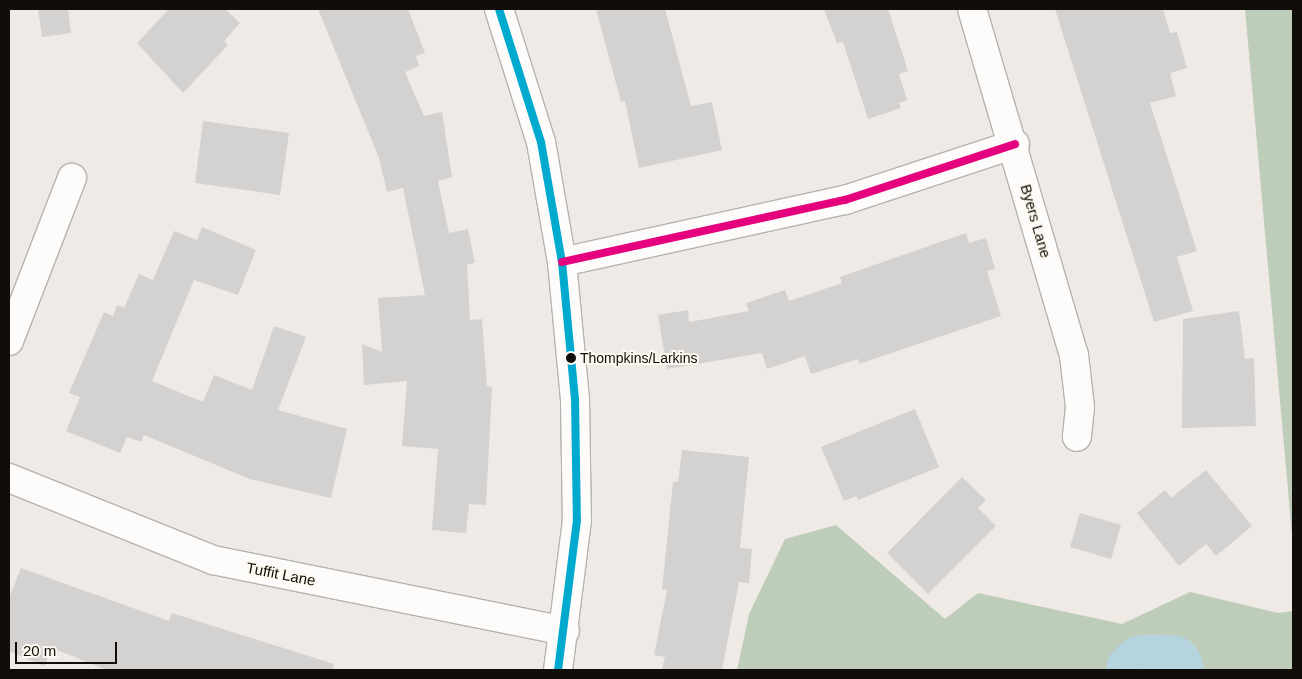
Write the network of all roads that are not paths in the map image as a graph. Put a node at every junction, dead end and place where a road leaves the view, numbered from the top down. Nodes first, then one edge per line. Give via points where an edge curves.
1 (499, 9) edge
2 (972, 9) edge
3 (1015, 144) junction
4 (72, 178) dead end
5 (562, 262) junction
6 (9, 342) edge
7 (1077, 437) dead end
8 (9, 478) edge
9 (565, 631) junction
10 (558, 670) edge

1 - 5 street via 541,142
2 - 3 street, Byers Lane
3 - 5 street via 845,200
3 - 7 street, Byers Lane via 1074,355 1080,407
4 - 6 street
5 - 9 street via 574,399 577,520
8 - 9 street, Tuffit Lane via 212,560
9 - 10 street

